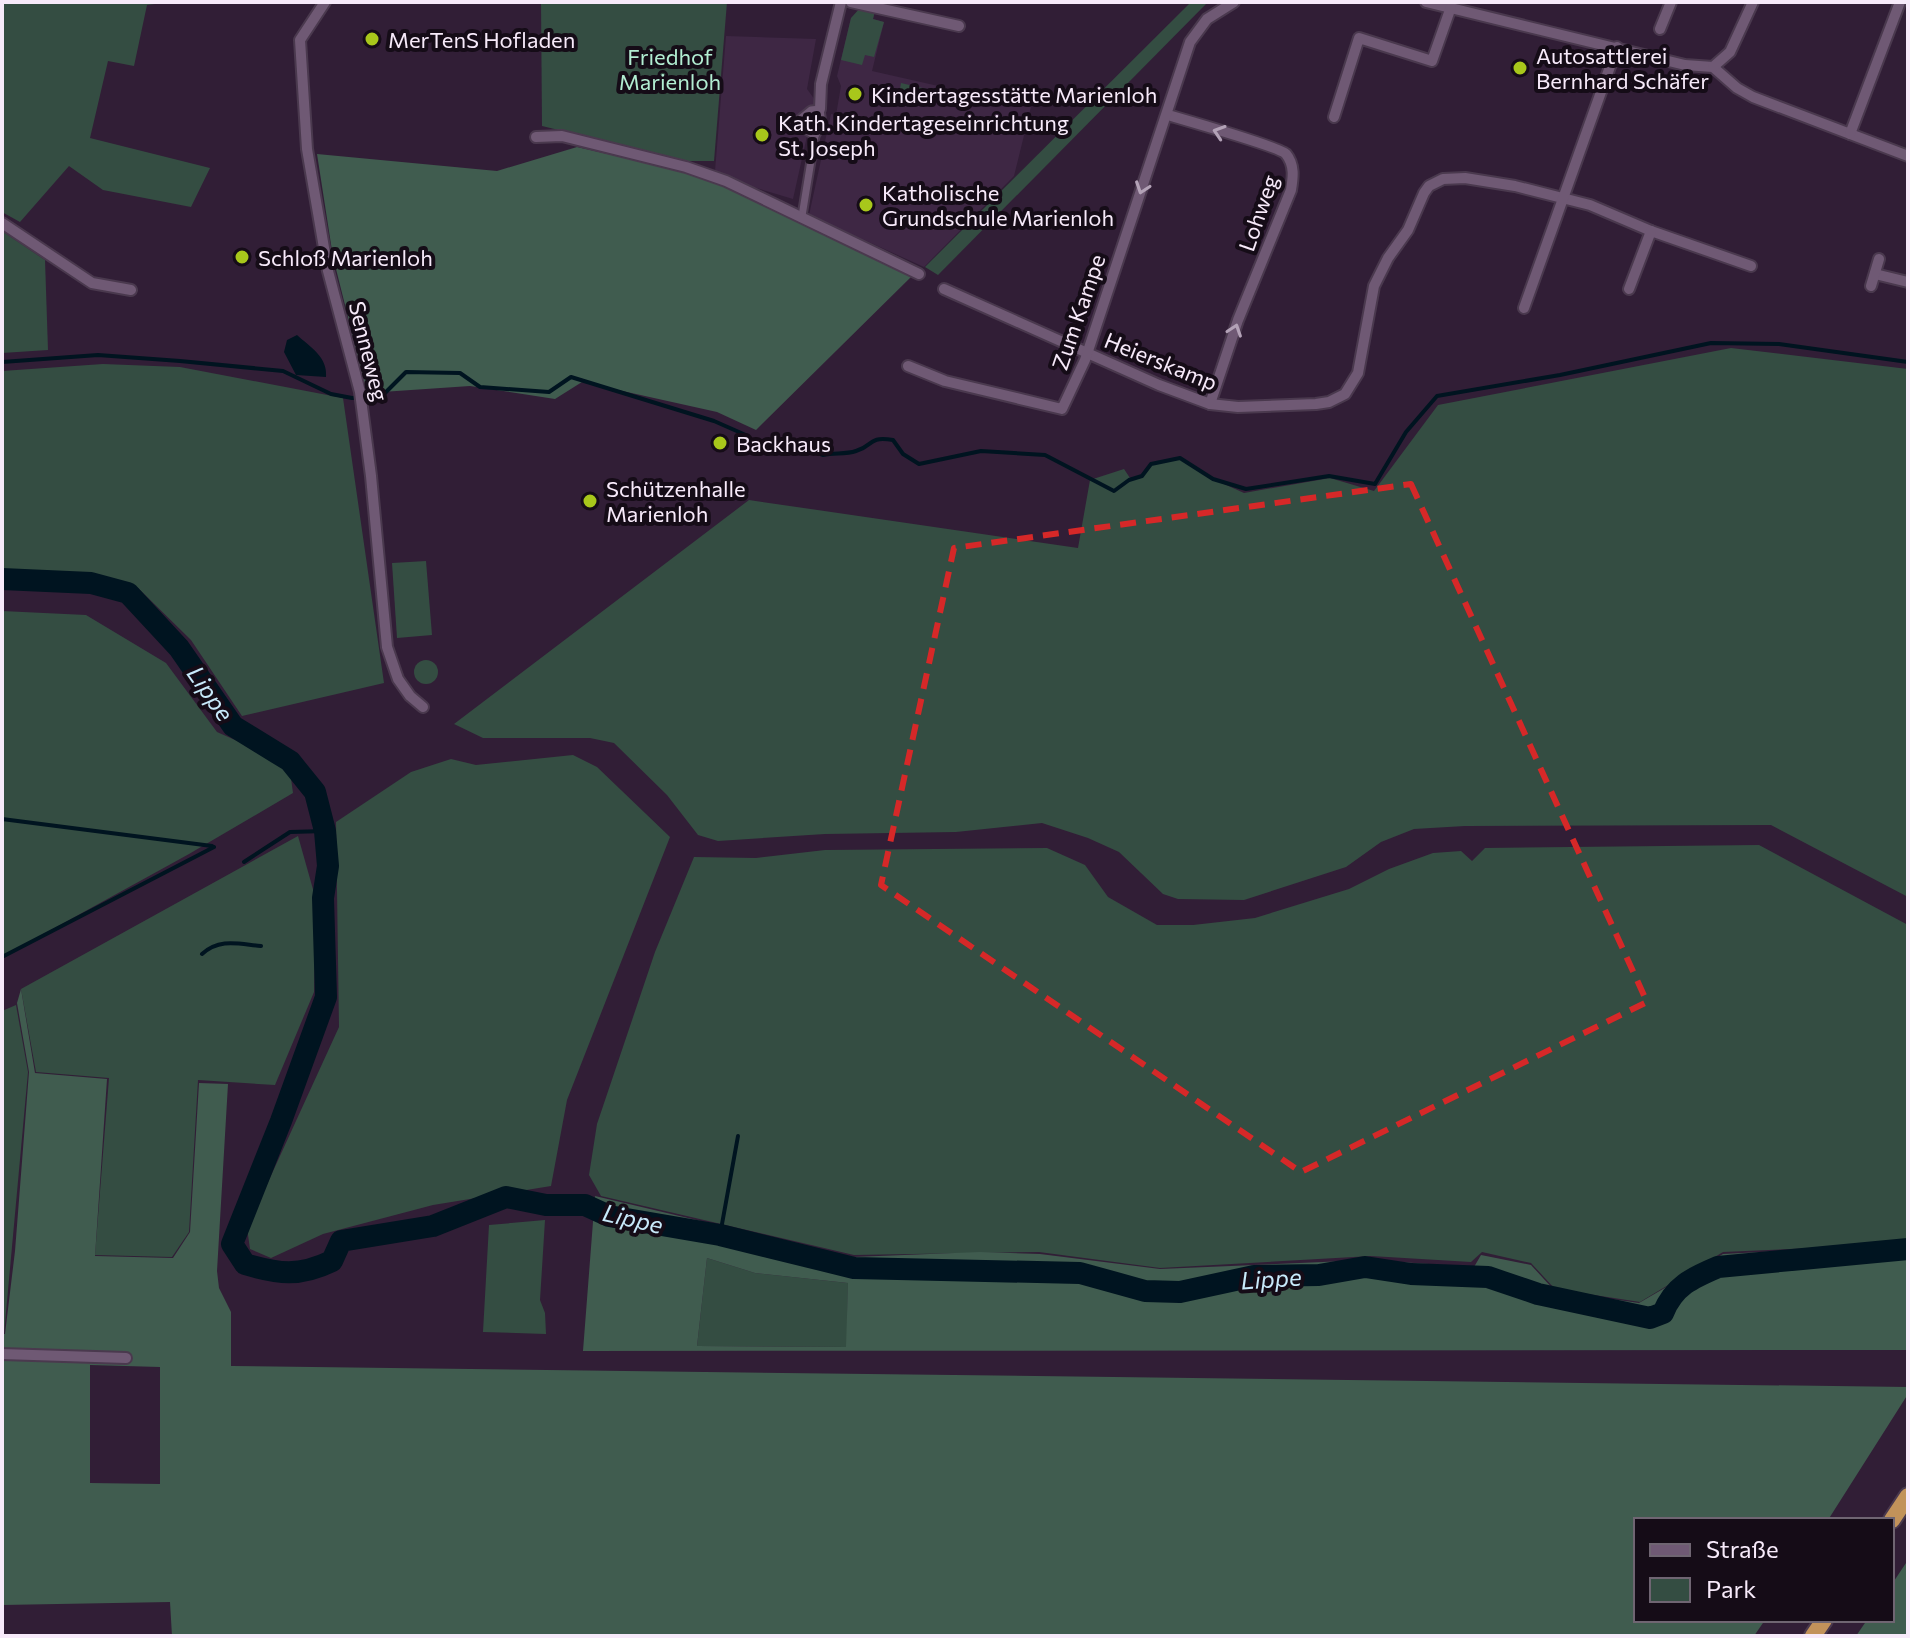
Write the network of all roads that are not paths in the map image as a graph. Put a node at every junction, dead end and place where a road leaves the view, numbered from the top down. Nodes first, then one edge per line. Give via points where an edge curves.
1 (325, 2) edge
2 (841, 2) edge
3 (851, 2) edge
4 (1234, 2) edge
5 (1426, 2) edge
6 (1671, 2) edge
7 (1753, 2) edge
8 (1900, 2) edge
9 (1451, 7) junction
10 (959, 26) dead end
11 (1660, 29) dead end
12 (1617, 47) junction
13 (1713, 67) junction
14 (820, 109) junction
15 (1168, 115) junction
16 (1334, 117) dead end
17 (1850, 134) junction
18 (815, 136) junction
19 (536, 137) dead end
20 (1908, 156) edge
21 (1563, 198) junction
22 (802, 216) junction
23 (2, 223) edge
24 (1651, 231) junction
25 (1879, 259) dead end
26 (1751, 266) dead end
27 (919, 274) dead end
28 (1875, 274) junction
29 (1908, 282) edge
30 (1871, 286) dead end
31 (944, 289) dead end
32 (1629, 289) dead end
33 (131, 290) dead end
34 (1524, 308) dead end
35 (1086, 353) junction
36 (908, 366) dead end
37 (1210, 404) junction
38 (423, 707) dead end
39 (2, 1354) edge
40 (126, 1358) dead end
41 (1908, 1496) edge
42 (1893, 1518) edge

1 - 38 street, Senneweg via 300,40 307,149 328,271 362,404 387,647 398,679
2 - 14 street
3 - 10 street
4 - 15 street, Zum Kampe via 1207,19 1190,42
5 - 9 street
6 - 11 street
7 - 13 street via 1730,52
8 - 17 street
9 - 12 street
9 - 16 street via 1432,61 1359,38
12 - 13 street
12 - 21 street
13 - 17 street via 1753,97
14 - 18 street via 822,124
14 - 18 street via 800,119
15 -> 35 street, Zum Kampe
37 -> 15 street, Lohweg via 1294,176 1292,163 1279,148
17 - 20 street
18 - 22 street
19 - 22 street via 562,136 686,167
21 - 24 street
21 - 34 street
21 - 37 street, Heierskamp via 1465,178 1435,182 1374,286 1358,373 1345,394 1316,404
22 - 27 street
23 - 33 street via 92,283
24 - 26 street
24 - 32 street
25 - 28 street
28 - 29 street
28 - 30 street
31 - 35 street, Heierskamp
35 - 36 street, Zum Kampe via 1062,409 945,381
35 - 37 street, Heierskamp
39 - 40 street
41 - 42 highway

